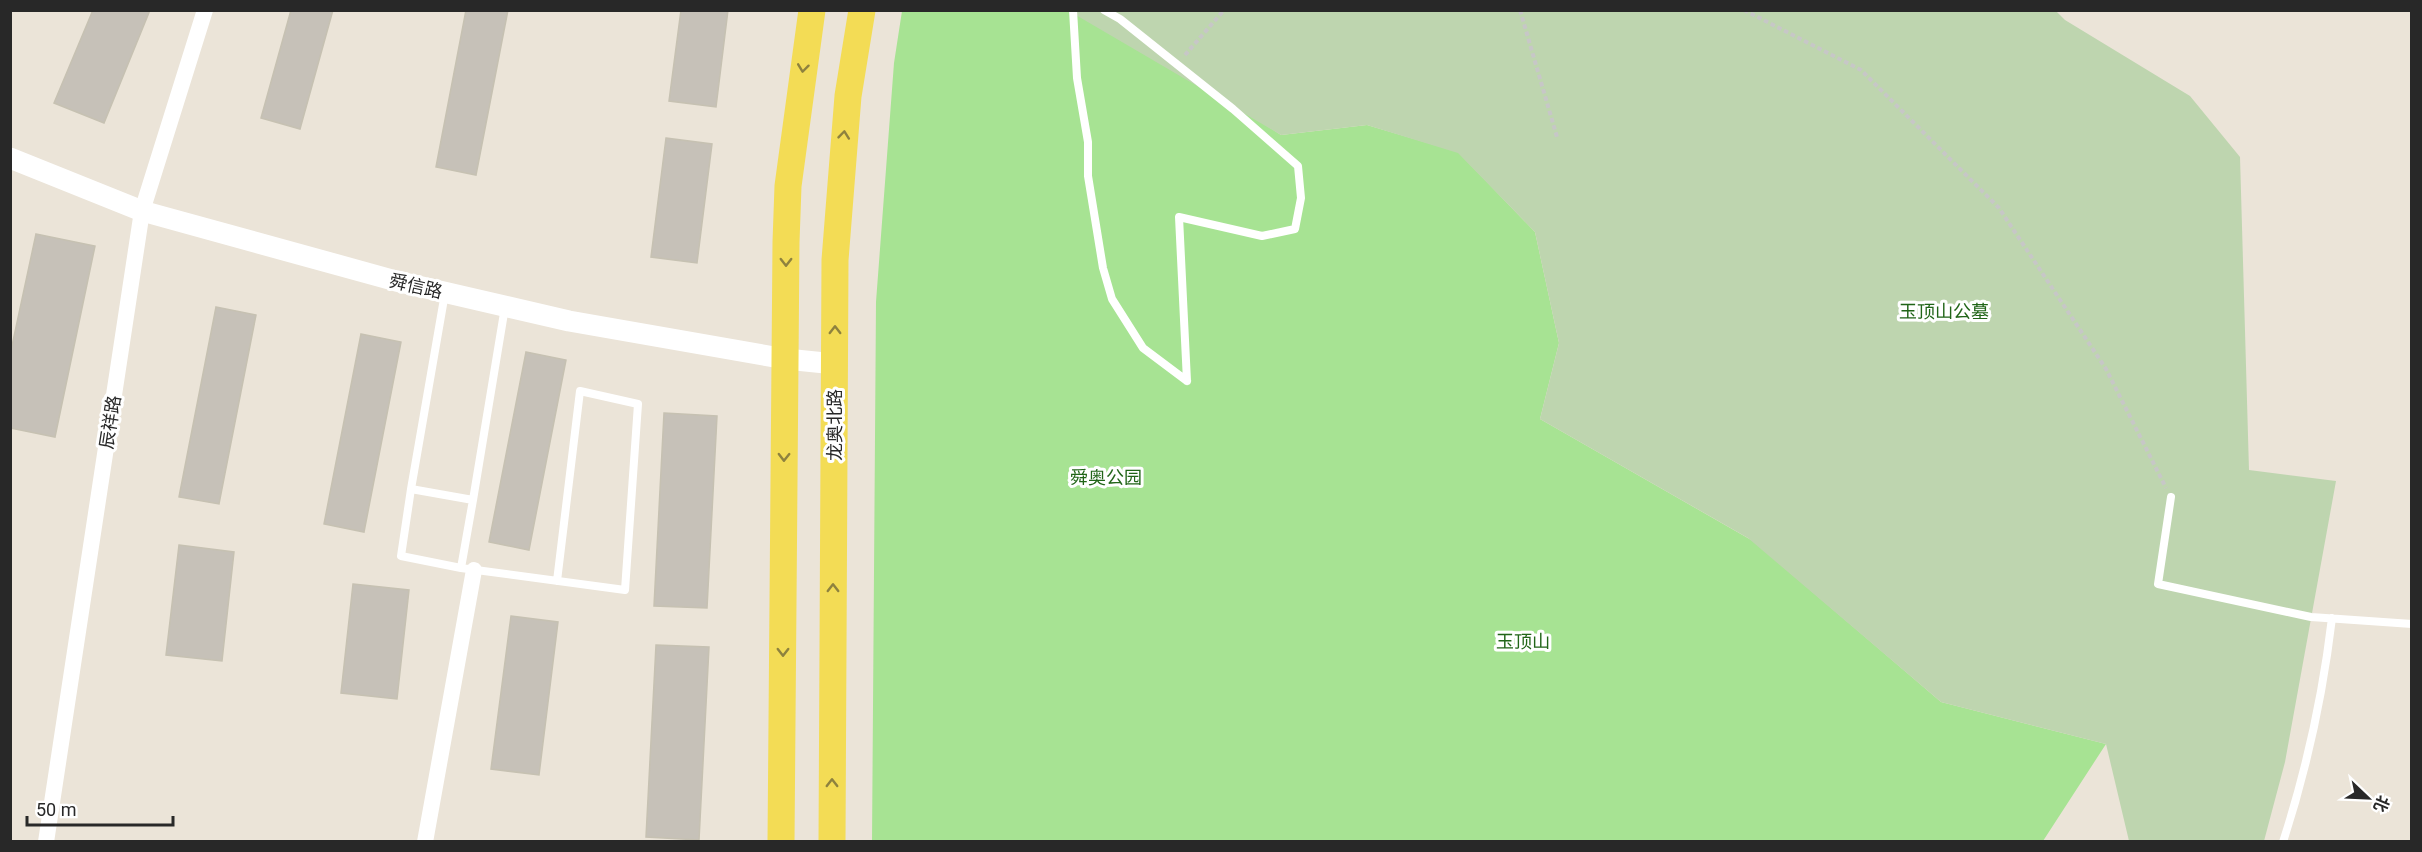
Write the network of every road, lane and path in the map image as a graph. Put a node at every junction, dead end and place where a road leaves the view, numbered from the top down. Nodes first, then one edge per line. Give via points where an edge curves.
1 (205, 10) edge
2 (812, 10) edge
3 (862, 10) edge
4 (1073, 10) edge
5 (1104, 10) edge
6 (1224, 10) edge
7 (1520, 10) edge
8 (1744, 10) edge
9 (1177, 64) junction
10 (1557, 137) dead end
11 (10, 158) edge
12 (142, 211) junction
13 (445, 292) junction
14 (505, 306) junction
15 (786, 359) junction
16 (835, 364) junction
17 (411, 489) junction
18 (2170, 496) joint
19 (473, 500) junction
20 (467, 569) junction
21 (557, 581) junction
22 (2332, 618) junction
23 (2412, 624) edge
24 (46, 842) edge
25 (425, 842) edge
26 (782, 842) edge
27 (832, 842) edge
28 (2283, 842) edge

1 - 12 street, 辰祥路
2 -> 15 main road via 788,186
16 -> 3 main road, 龙奥北路 via 840,175
4 - 9 lane via 1077,78 1088,142 1088,176 1112,299 1143,348 1187,381 1179,217 1262,236 1295,229 1301,198 1298,166
5 - 9 lane
6 - 9 path
7 - 10 path
8 - 18 path via 1861,70 1999,208 2106,369
11 - 12 street, 舜信路
12 - 13 street, 舜信路
12 - 24 street, 辰祥路
13 - 14 street, 舜信路
13 - 17 lane
14 - 15 street, 舜信路
14 - 19 lane
15 - 16 street, 舜信路
15 -> 26 main road
27 -> 16 main road, 龙奥北路
17 - 19 lane
17 - 20 lane via 401,556
18 - 22 lane via 2158,584 2311,617
19 - 20 lane
20 - 21 lane
20 - 25 street
21 - 21 lane via 580,391 638,404 625,590
22 - 23 lane
22 - 28 lane via 2302,782

